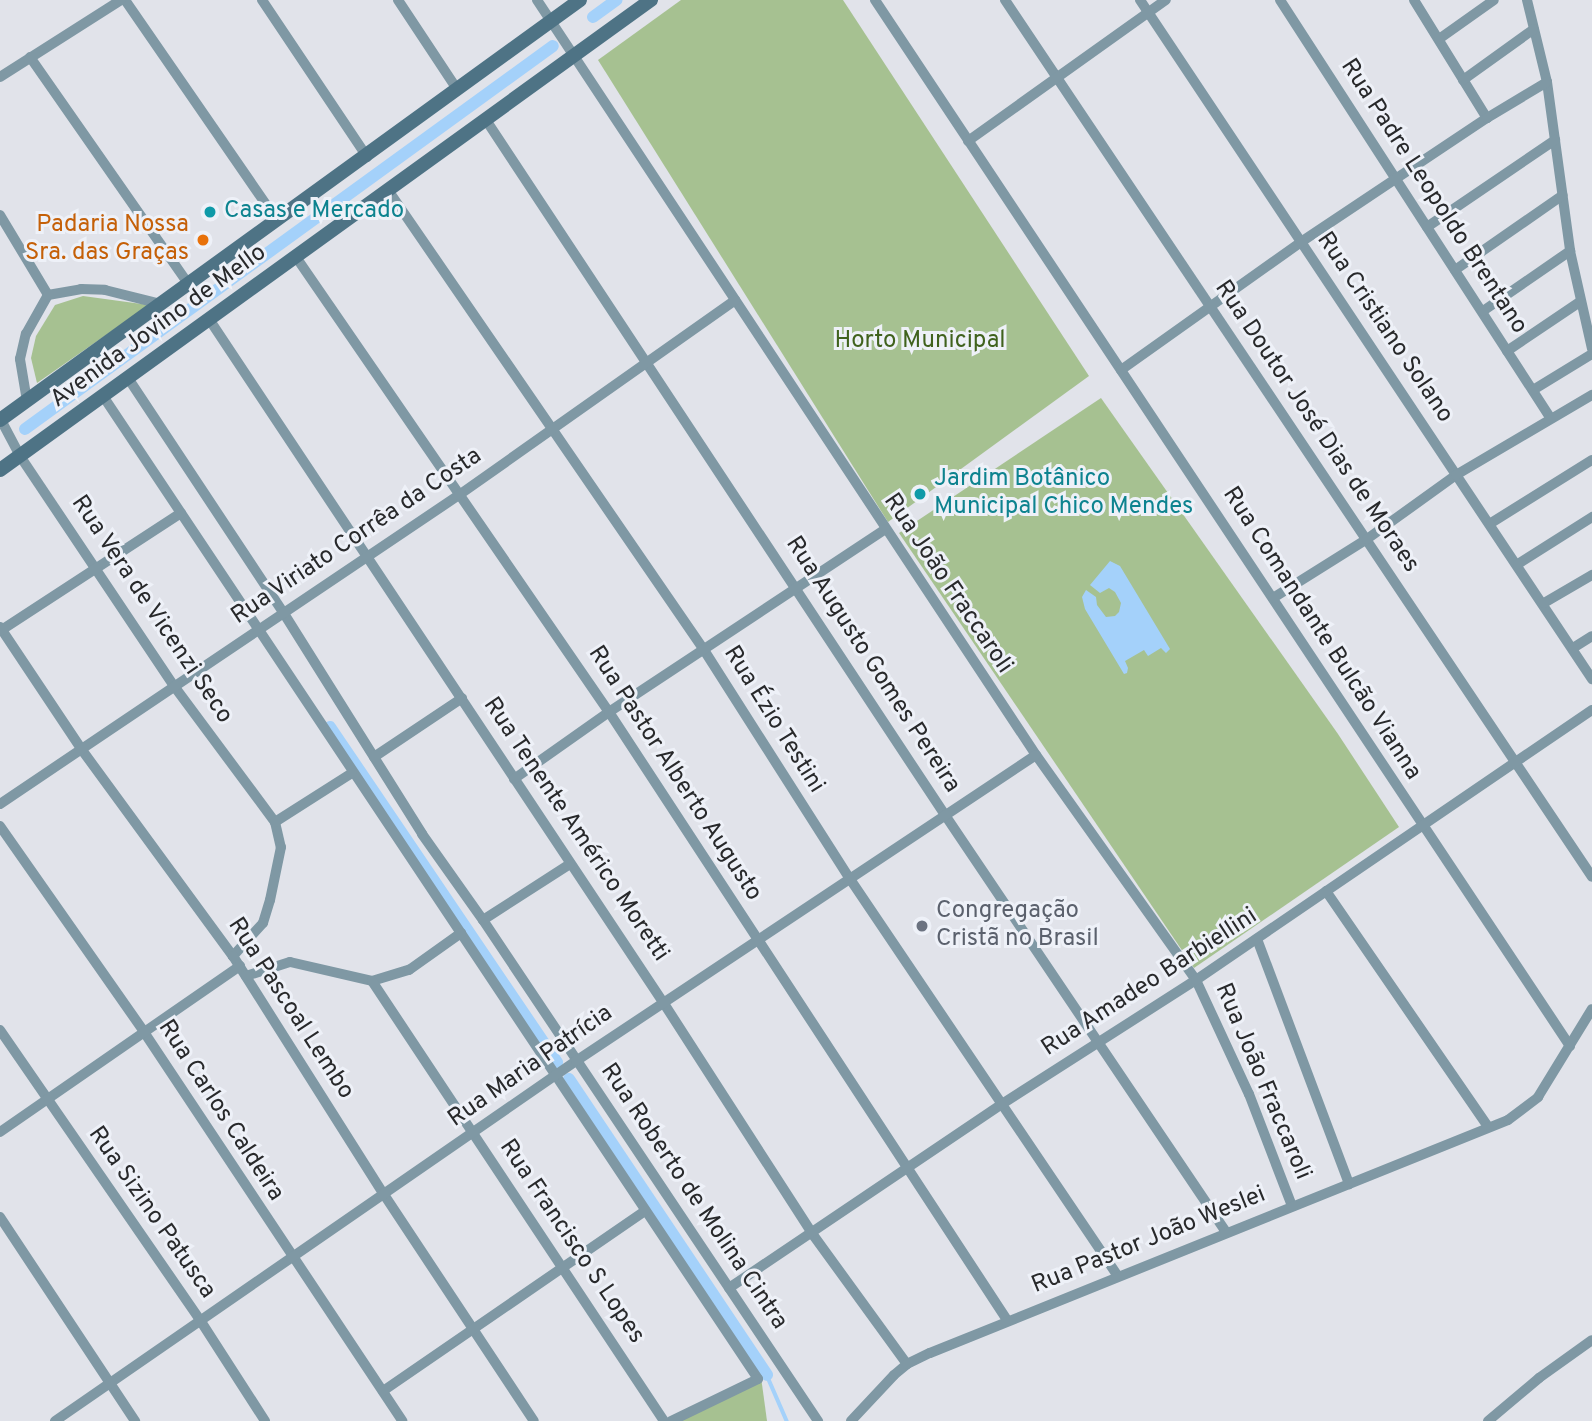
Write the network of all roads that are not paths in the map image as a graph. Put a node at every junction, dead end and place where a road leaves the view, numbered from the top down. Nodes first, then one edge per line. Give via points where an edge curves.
1 (123, 0) edge
2 (262, 0) edge
3 (398, 0) edge
4 (537, 0) edge
5 (580, 0) edge
6 (651, 0) edge
7 (875, 0) edge
8 (1005, 0) edge
9 (1140, 0) edge
10 (1166, 0) edge
11 (1280, 0) edge
12 (1414, 0) edge
13 (1493, 0) edge
14 (1527, 0) edge
15 (1149, 13) junction
16 (551, 21) junction
17 (1534, 29) junction
18 (1438, 39) junction
19 (574, 56) junction
20 (30, 57) junction
21 (0, 77) edge
22 (1054, 78) junction
23 (1463, 79) junction
24 (1547, 82) junction
25 (457, 89) junction
26 (1487, 118) junction
27 (486, 120) junction
28 (1555, 140) junction
29 (968, 141) junction
30 (366, 157) junction
31 (1396, 178) junction
32 (388, 190) junction
33 (1563, 195) junction
34 (0, 215) edge
35 (277, 220) junction
36 (1427, 227) junction
37 (1301, 242) junction
38 (1570, 251) junction
39 (296, 257) junction
40 (1455, 270) junction
41 (189, 285) junction
42 (48, 295) junction
43 (735, 300) junction
44 (1581, 301) junction
45 (161, 304) junction
46 (1211, 306) junction
47 (1483, 311) junction
48 (209, 318) junction
49 (1507, 351) junction
50 (1592, 352) edge
51 (648, 362) junction
52 (1121, 370) junction
53 (128, 378) junction
54 (1533, 390) junction
55 (1592, 395) edge
56 (103, 396) junction
57 (27, 401) junction
58 (1550, 417) junction
59 (0, 419) edge
60 (554, 428) junction
61 (20, 456) junction
62 (1592, 460) edge
63 (0, 470) edge
64 (1456, 475) junction
65 (459, 495) junction
66 (181, 513) junction
67 (1592, 517) edge
68 (1491, 523) junction
69 (884, 529) junction
70 (1367, 540) junction
71 (367, 555) junction
72 (1518, 564) junction
73 (96, 569) junction
74 (1592, 575) edge
75 (797, 588) junction
76 (1273, 598) junction
77 (1544, 603) junction
78 (283, 612) junction
79 (1, 629) edge
80 (259, 629) junction
81 (1592, 636) edge
82 (1573, 648) junction
83 (704, 650) junction
84 (1592, 679) edge
85 (174, 686) junction
86 (462, 698) junction
87 (1592, 710) edge
88 (609, 712) junction
89 (82, 750) junction
90 (1036, 755) junction
91 (374, 757) junction
92 (1514, 763) junction
93 (352, 773) junction
94 (514, 779) junction
95 (0, 804) edge
96 (945, 815) junction
97 (275, 822) junction
98 (1421, 825) junction
99 (0, 826) edge
100 (570, 864) junction
101 (1592, 877) edge
102 (850, 879) junction
103 (1326, 891) junction
104 (484, 920) junction
105 (461, 933) junction
106 (1257, 939) junction
107 (758, 940) junction
108 (233, 956) junction
109 (243, 971) junction
110 (1196, 980) junction
111 (372, 981) junction
112 (663, 1002) junction
113 (1592, 1009) edge
114 (0, 1030) edge
115 (144, 1032) junction
116 (1098, 1042) junction
117 (1570, 1046) junction
118 (574, 1062) junction
119 (557, 1074) junction
120 (47, 1101) junction
121 (1002, 1104) junction
122 (1488, 1127) junction
123 (0, 1132) edge
124 (474, 1133) junction
125 (908, 1168) junction
126 (1349, 1184) junction
127 (383, 1193) junction
128 (1292, 1206) junction
129 (645, 1211) junction
130 (0, 1217) edge
131 (811, 1232) junction
132 (1226, 1232) junction
133 (291, 1258) junction
134 (563, 1268) junction
135 (1118, 1276) junction
136 (729, 1288) junction
137 (200, 1320) junction
138 (1007, 1320) junction
139 (474, 1327) junction
140 (1592, 1340) edge
141 (906, 1364) junction
142 (111, 1384) junction
143 (383, 1391) junction
144 (816, 1418) edge
145 (55, 1421) edge
146 (135, 1421) edge
147 (265, 1421) edge
148 (402, 1421) edge
149 (534, 1421) edge
150 (664, 1421) edge
151 (671, 1421) edge
152 (851, 1421) edge
153 (1488, 1421) edge

1 - 20 street
1 - 35 street
2 - 30 street
3 - 25 street
4 - 16 street, Rua João Fraccaroli
5 - 16 main road
6 - 19 main road, Avenida Jovino de Mello
7 - 29 street, Rua Comandante Bulcão Vianna
8 - 22 street, Rua Doutor José Dias de Moraes
9 - 15 street, Rua Cristiano Solano
10 - 15 street
11 - 31 street, Rua Padre Leopoldo Brentano
12 - 18 street
13 - 18 street
14 - 17 street
15 - 22 street
15 - 37 street, Rua Cristiano Solano
16 - 19 street, Rua João Fraccaroli
16 - 25 main road
17 - 23 street
17 - 24 street
18 - 23 street
19 - 27 main road, Avenida Jovino de Mello
19 - 43 street, Rua João Fraccaroli
20 - 21 street
20 - 41 street
22 - 29 street
22 - 46 street, Rua Doutor José Dias de Moraes
23 - 26 street
24 - 26 street
24 - 28 street
25 - 30 main road
26 - 31 street
27 - 32 main road, Avenida Jovino de Mello
27 - 51 street, Rua Augusto Gomes Pereira
28 - 33 street
28 - 36 street
29 - 52 street, Rua Comandante Bulcão Vianna
30 - 35 main road
31 - 36 street, Rua Padre Leopoldo Brentano
31 - 37 street
32 - 39 main road, Avenida Jovino de Mello
32 - 60 street, Rua Ézio Testini
33 - 38 street
33 - 40 street
34 - 42 street
35 - 41 main road
36 - 40 street, Rua Padre Leopoldo Brentano
37 - 46 street
37 - 64 street, Rua Cristiano Solano
38 - 44 street
38 - 47 street
39 - 48 main road, Avenida Jovino de Mello
39 - 65 street, Rua Pastor Alberto Augusto
40 - 47 street, Rua Padre Leopoldo Brentano
41 - 45 main road
42 - 45 street via 105,290
42 - 57 street via 26,334 20,359
43 - 51 street, Rua Viriato Corrêa da Costa
43 - 69 street, Rua João Fraccaroli
44 - 49 street
44 - 50 street
45 - 57 main road
46 - 52 street
46 - 70 street, Rua Doutor José Dias de Moraes
47 - 49 street, Rua Padre Leopoldo Brentano
48 - 53 main road, Avenida Jovino de Mello
48 - 71 street, Rua Tenente Américo Moretti
49 - 54 street, Rua Padre Leopoldo Brentano
50 - 54 street
51 - 60 street, Rua Viriato Corrêa da Costa
51 - 75 street, Rua Augusto Gomes Pereira
52 - 76 street, Rua Comandante Bulcão Vianna
53 - 56 main road, Avenida Jovino de Mello
53 - 78 street, Rua Roberto de Molina Cintra
54 - 58 street, Rua Padre Leopoldo Brentano
55 - 58 street
56 - 61 main road, Avenida Jovino de Mello
56 - 66 street, Rua Roberto de Molina Cintra
57 - 59 main road
58 - 64 street
59 - 61 street, Rua Vera de Vicenzi Seco
60 - 65 street, Rua Viriato Corrêa da Costa
60 - 83 street, Rua Ézio Testini
61 - 63 main road, Avenida Jovino de Mello
61 - 73 street, Rua Vera de Vicenzi Seco
62 - 68 street
64 - 68 street, Rua Cristiano Solano
64 - 70 street
65 - 71 street, Rua Viriato Corrêa da Costa
65 - 88 street, Rua Pastor Alberto Augusto
66 - 73 street
66 - 80 street, Rua Roberto de Molina Cintra
67 - 72 street
68 - 72 street, Rua Cristiano Solano
69 - 75 street
69 - 90 street, Rua João Fraccaroli
70 - 76 street
70 - 92 street, Rua Doutor José Dias de Moraes
71 - 78 street, Rua Viriato Corrêa da Costa
71 - 86 street, Rua Tenente Américo Moretti
72 - 77 street, Rua Cristiano Solano
73 - 79 street
73 - 85 street, Rua Vera de Vicenzi Seco
74 - 77 street
75 - 83 street
75 - 96 street, Rua Augusto Gomes Pereira
76 - 98 street, Rua Comandante Bulcão Vianna
77 - 82 street, Rua Cristiano Solano
78 - 80 street, Rua Viriato Corrêa da Costa
78 - 91 street, Rua Roberto de Molina Cintra
79 - 89 street, Rua Pascoal Lembo
80 - 85 street, Rua Viriato Corrêa da Costa
80 - 93 street, Rua Roberto de Molina Cintra
81 - 82 street
82 - 84 street, Rua Cristiano Solano
83 - 88 street
83 - 102 street, Rua Ézio Testini
85 - 89 street, Rua Viriato Corrêa da Costa
85 - 97 street, Rua Vera de Vicenzi Seco
86 - 91 street
86 - 94 street, Rua Tenente Américo Moretti
87 - 92 street, Rua Amadeo Barbiellini
88 - 94 street
88 - 107 street, Rua Pastor Alberto Augusto
89 - 95 street, Rua Viriato Corrêa da Costa
89 - 108 street, Rua Pascoal Lembo
90 - 96 street, Rua Maria Patrícia
90 - 110 street, Rua João Fraccaroli
91 - 104 street, Rua Roberto de Molina Cintra
92 - 98 street, Rua Amadeo Barbiellini
92 - 101 street, Rua Doutor José Dias de Moraes
93 - 97 street
93 - 105 street, Rua Roberto de Molina Cintra
94 - 100 street, Rua Tenente Américo Moretti
96 - 102 street, Rua Maria Patrícia
96 - 116 street, Rua Augusto Gomes Pereira
97 - 108 street via 281,856 262,923
98 - 103 street, Rua Amadeo Barbiellini
98 - 117 street, Rua Comandante Bulcão Vianna
99 - 115 street, Rua Carlos Caldeira
100 - 104 street
100 - 112 street, Rua Tenente Américo Moretti
102 - 107 street, Rua Maria Patrícia
102 - 121 street, Rua Ézio Testini
103 - 106 street, Rua Amadeo Barbiellini
103 - 122 street
104 - 118 street, Rua Roberto de Molina Cintra
105 - 111 street via 409,970
105 - 119 street, Rua Roberto de Molina Cintra
106 - 110 street, Rua Amadeo Barbiellini
106 - 126 street
107 - 112 street, Rua Maria Patrícia
107 - 125 street, Rua Pastor Alberto Augusto
108 - 109 street, Rua Pascoal Lembo
109 - 111 street via 290,962
109 - 115 street
109 - 127 street, Rua Pascoal Lembo
110 - 116 street, Rua Amadeo Barbiellini
110 - 128 street, Rua João Fraccaroli via 1249,1094
111 - 124 street, Rua Francisco S Lopes
112 - 118 street, Rua Maria Patrícia
112 - 131 street, Rua Tenente Américo Moretti
113 - 117 street, Rua Pastor João Weslei
114 - 120 street, Rua Sizino Patusca
115 - 120 street
115 - 133 street, Rua Carlos Caldeira
116 - 121 street, Rua Amadeo Barbiellini
116 - 132 street, Rua Augusto Gomes Pereira
117 - 122 street, Rua Pastor João Weslei via 1538,1097 1521,1112
118 - 119 street, Rua Maria Patrícia
118 - 136 street, Rua Roberto de Molina Cintra
119 - 124 street, Rua Maria Patrícia
119 - 129 street, Rua Roberto de Molina Cintra
120 - 123 street
120 - 137 street, Rua Sizino Patusca
121 - 125 street, Rua Amadeo Barbiellini
121 - 135 street, Rua Ézio Testini
122 - 126 street, Rua Pastor João Weslei
124 - 127 street, Rua Maria Patrícia
124 - 134 street, Rua Francisco S Lopes
125 - 131 street, Rua Amadeo Barbiellini
125 - 138 street, Rua Pastor Alberto Augusto
126 - 128 street, Rua Pastor João Weslei
127 - 133 street, Rua Maria Patrícia
127 - 139 street, Rua Pascoal Lembo
128 - 132 street, Rua Pastor João Weslei
129 - 134 street
129 - 151 street, Rua Roberto de Molina Cintra via 758,1379
130 - 142 street
131 - 136 street, Rua Amadeo Barbiellini
131 - 141 street, Rua Tenente Américo Moretti
132 - 135 street, Rua Pastor João Weslei
133 - 137 street, Rua Maria Patrícia
133 - 143 street, Rua Carlos Caldeira
134 - 139 street
134 - 150 street, Rua Francisco S Lopes
135 - 138 street, Rua Pastor João Weslei
136 - 144 street, Rua Roberto de Molina Cintra
137 - 142 street, Rua Maria Patrícia
137 - 147 street, Rua Sizino Patusca
138 - 141 street, Rua Pastor João Weslei
139 - 143 street
139 - 149 street, Rua Pascoal Lembo
140 - 153 street
141 - 152 street, Rua Pastor João Weslei
142 - 145 street, Rua Maria Patrícia
142 - 146 street
143 - 148 street, Rua Carlos Caldeira

